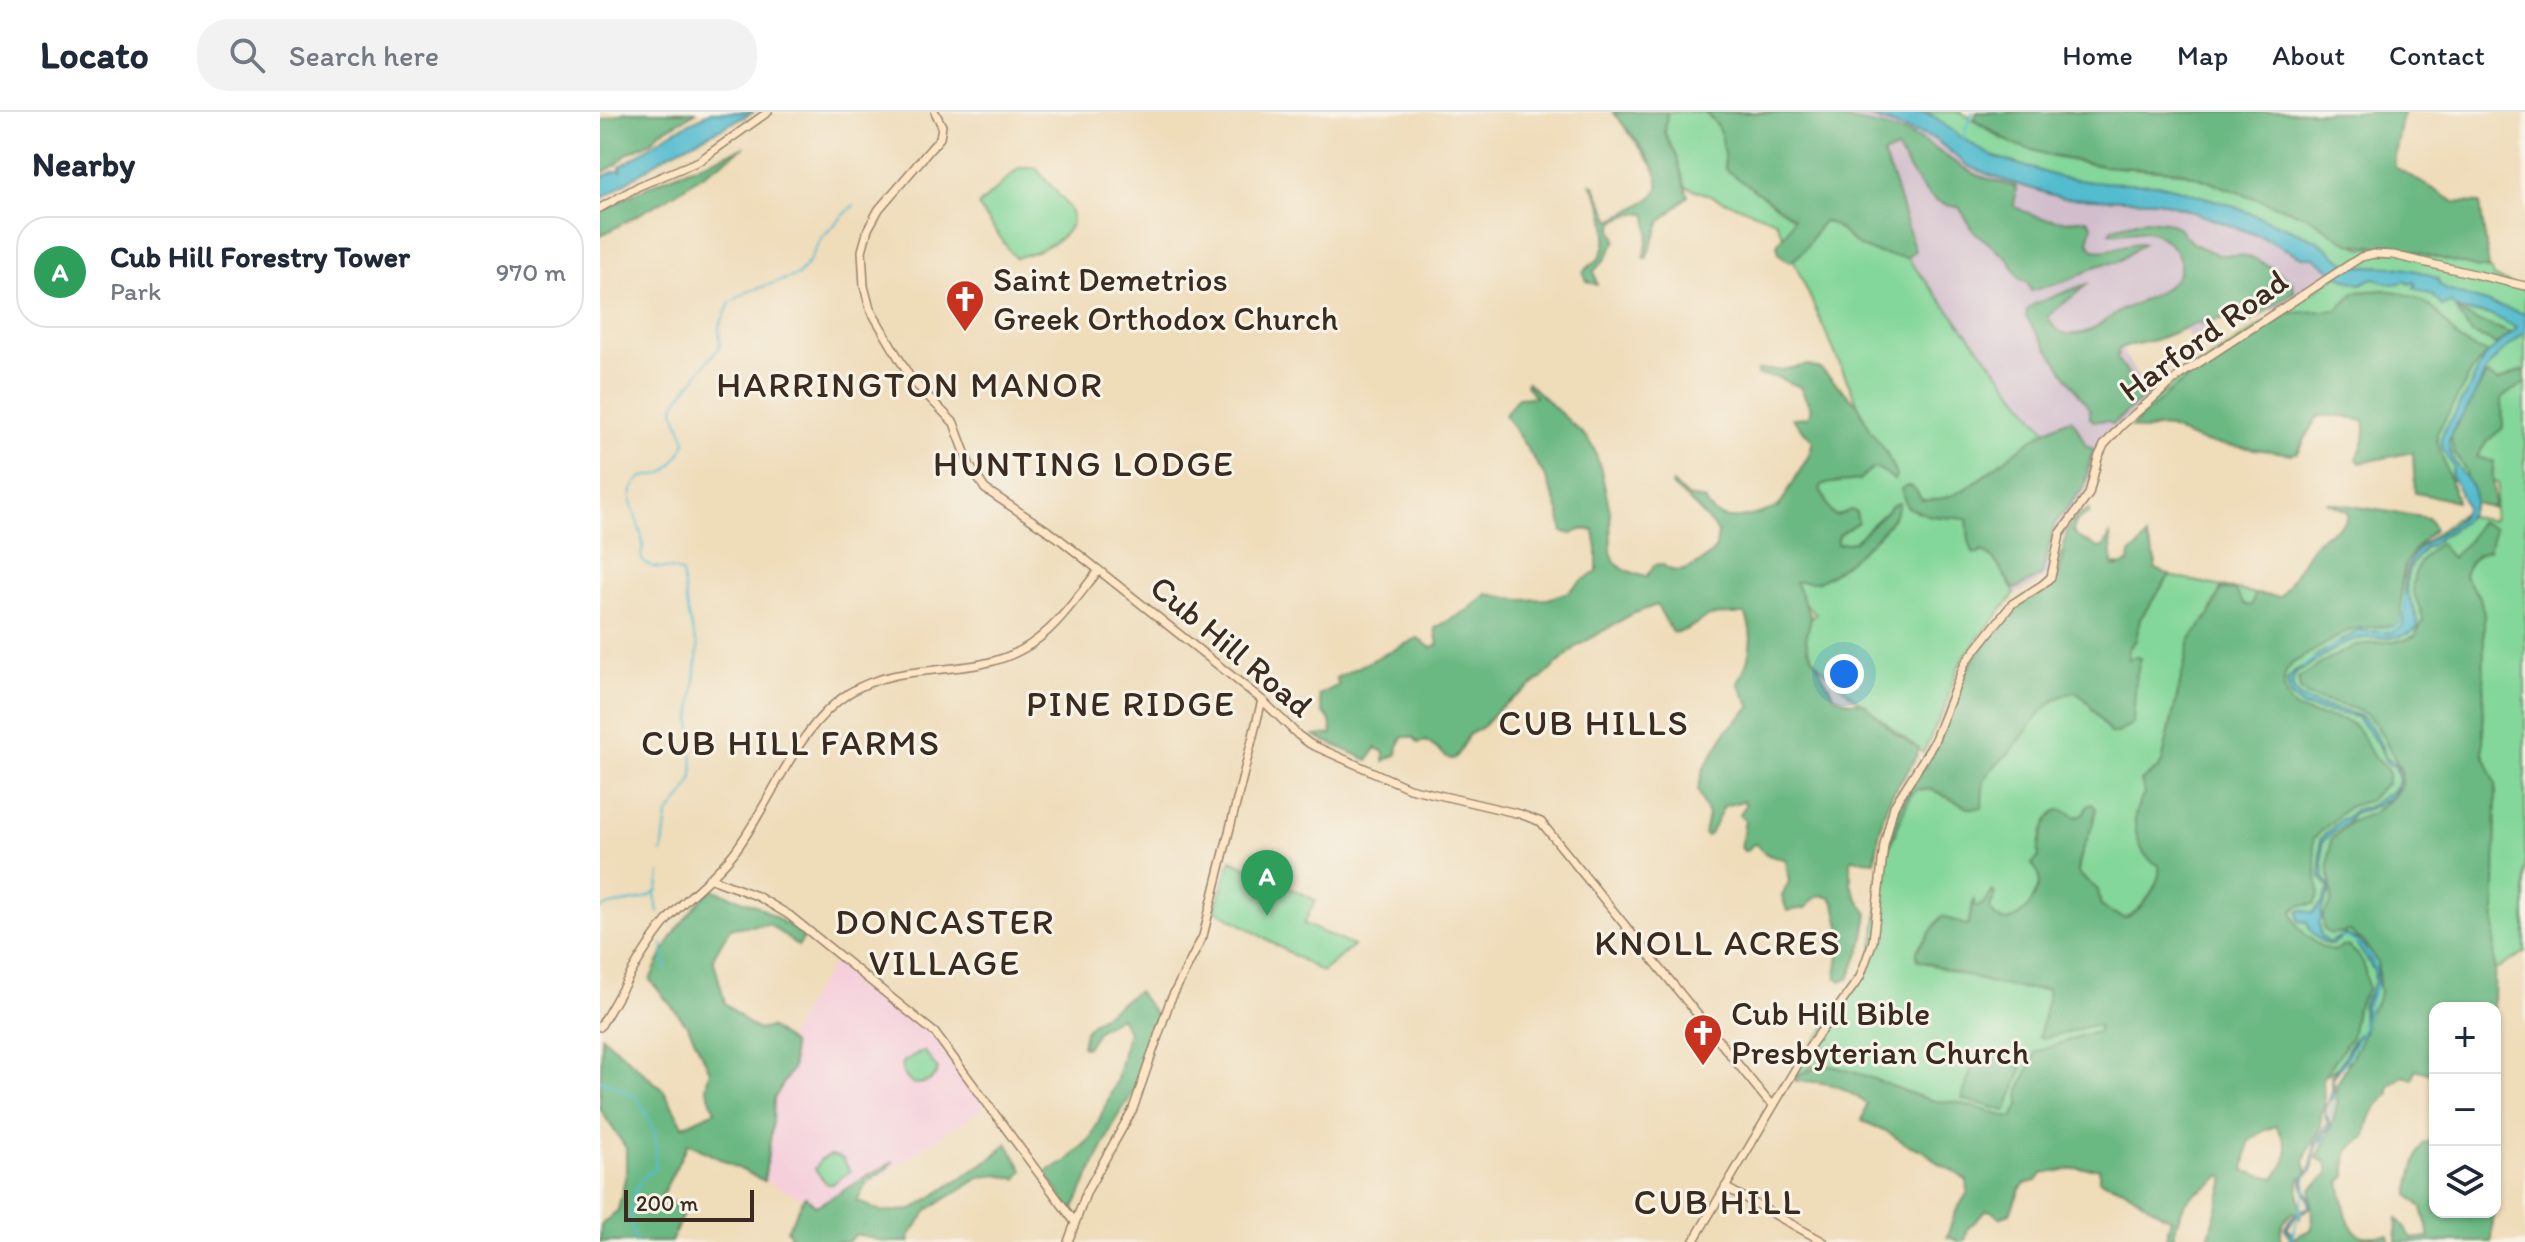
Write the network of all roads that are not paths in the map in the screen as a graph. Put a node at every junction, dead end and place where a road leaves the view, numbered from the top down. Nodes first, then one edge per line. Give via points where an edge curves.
1 (768, 112) edge
2 (935, 112) edge
3 (600, 208) edge
4 (2525, 286) edge
5 (1099, 570) junction
6 (1262, 700) junction
7 (709, 878) junction
8 (600, 1027) edge
9 (1773, 1104) junction
10 (1725, 1187) junction
11 (1074, 1221) junction
12 (1068, 1242) edge
13 (1693, 1242) edge
14 (1824, 1242) edge

1 - 3 street via 705,158
2 - 5 street, Cub Hill Road via 942,126 940,137 868,229 862,266 870,309 916,386 954,423 985,489
4 - 9 street, Harford Road via 2393,255 2367,255 2180,375 2122,425 2104,445 2089,494 2060,534 2051,577 2012,604 1960,672 1933,744 1892,811 1865,967
5 - 6 street, Cub Hill Road
5 - 7 street via 1045,633 1015,653 982,665 881,678 836,703 811,729 736,849
6 - 9 street, Cub Hill Road via 1310,744 1395,782 1541,822
6 - 11 street via 1205,929 1170,1001 1133,1109
7 - 8 street via 664,924
7 - 11 street via 789,915 935,1033
9 - 10 street, Harford Road
10 - 13 street, Harford Road
10 - 14 street
11 - 12 street

